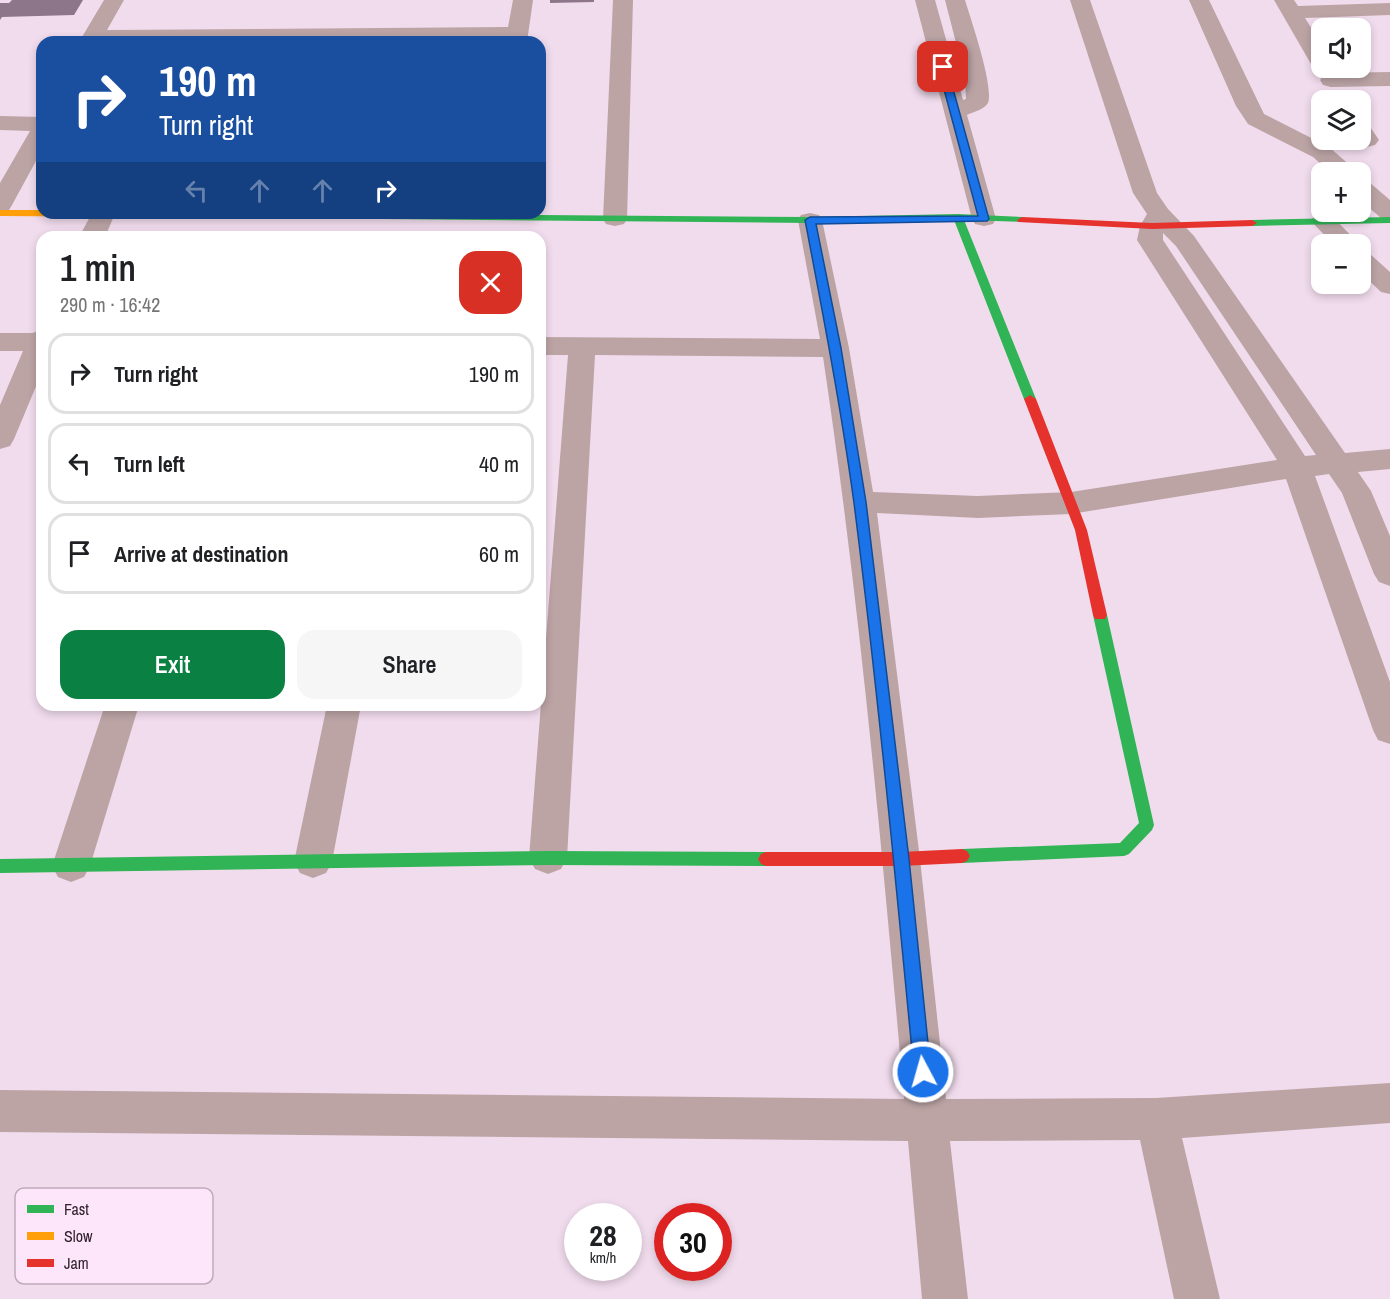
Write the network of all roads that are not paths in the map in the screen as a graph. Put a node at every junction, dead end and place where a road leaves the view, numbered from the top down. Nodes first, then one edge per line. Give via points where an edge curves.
1 (114, 0) edge
2 (523, 0) edge
3 (623, 0) edge
4 (925, 0) edge
5 (955, 0) edge
6 (1080, 0) edge
7 (1199, 0) edge
8 (1287, 6) edge
9 (1390, 9) edge
10 (94, 36) edge
11 (517, 36) edge
12 (1311, 46) edge
13 (1371, 76) edge
14 (1390, 79) edge
15 (955, 112) junction
16 (0, 123) edge
17 (36, 124) edge
18 (36, 140) edge
19 (1332, 162) edge
20 (1371, 197) edge
21 (0, 205) edge
22 (0, 213) edge
23 (1390, 213) edge
24 (958, 217) junction
25 (36, 218) edge
26 (45, 219) edge
27 (615, 219) junction
28 (984, 219) junction
29 (810, 220) junction
30 (1390, 220) edge
31 (1371, 221) edge
32 (1161, 222) junction
33 (1311, 222) edge
34 (1323, 222) edge
35 (97, 226) edge
36 (1336, 234) edge
37 (1371, 268) edge
38 (1390, 286) edge
39 (36, 341) edge
40 (0, 342) edge
41 (546, 346) edge
42 (582, 346) junction
43 (835, 348) junction
44 (36, 353) edge
45 (0, 439) edge
46 (1390, 459) edge
47 (1337, 463) junction
48 (1297, 467) junction
49 (860, 502) junction
50 (1071, 503) junction
51 (1390, 574) edge
52 (120, 711) edge
53 (344, 711) edge
54 (1390, 730) edge
55 (548, 858) junction
56 (901, 859) junction
57 (313, 862) junction
58 (0, 866) edge
59 (71, 866) junction
60 (1390, 1103) edge
61 (0, 1111) edge
62 (1156, 1119) junction
63 (928, 1120) junction
64 (945, 1299) edge
65 (1197, 1299) edge

1 - 10 street
2 - 11 street
3 - 27 street
4 - 15 street
5 - 15 street via 976,78 977,102
6 - 32 street via 1145,193
7 - 19 street via 1256,119 1321,152
8 - 9 street
8 - 12 street
13 - 14 street
15 - 28 street
16 - 17 street
18 - 21 street
20 - 23 street
22 - 25 street
24 - 28 street
24 - 29 street
24 - 50 street
26 - 35 street
27 - 29 street
27 - 35 street
28 - 32 street
29 - 43 street
30 - 31 street
32 - 33 street
32 - 47 street
32 - 48 street via 1149,240
34 - 36 street
37 - 38 street
39 - 40 street
41 - 42 street
42 - 43 street
42 - 55 street
43 - 49 street
44 - 45 street
46 - 47 street
47 - 48 street
47 - 51 street via 1356,491
48 - 50 street
48 - 54 street
49 - 50 street via 978,507
49 - 56 street
50 - 56 street via 1081,530 1147,825 1124,849
52 - 59 street
53 - 57 street
55 - 56 street
55 - 57 street
56 - 63 street
57 - 59 street
58 - 59 street
60 - 62 street
61 - 63 street
62 - 63 street
62 - 65 street
63 - 64 street

